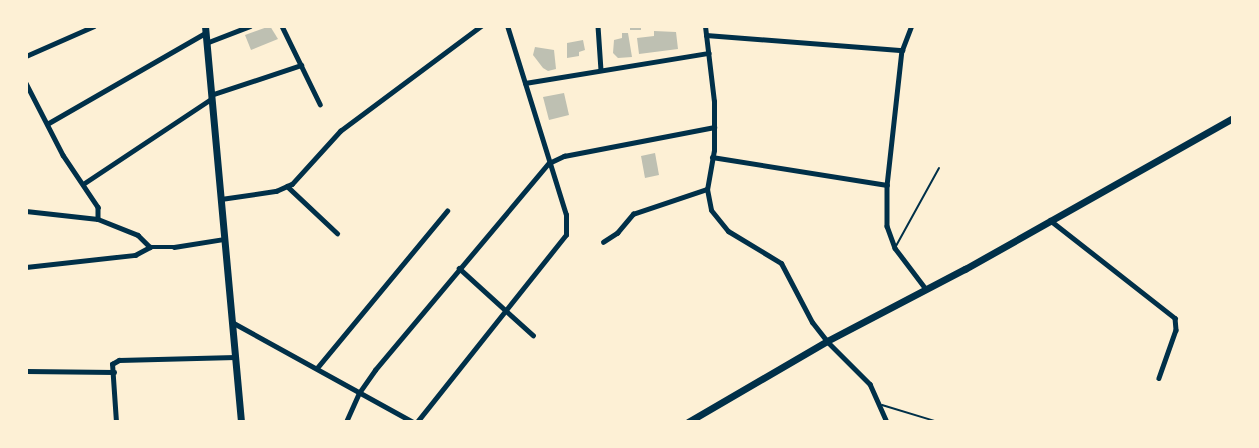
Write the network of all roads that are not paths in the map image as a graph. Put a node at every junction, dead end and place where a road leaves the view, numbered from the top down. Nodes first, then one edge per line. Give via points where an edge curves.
1 (94, 26) edge
2 (250, 26) edge
3 (282, 26) edge
4 (481, 26) edge
5 (507, 26) edge
6 (598, 26) edge
7 (705, 26) edge
8 (911, 26) edge
9 (205, 30) edge
10 (706, 35) junction
11 (206, 43) junction
12 (902, 50) junction
13 (709, 53) junction
14 (26, 56) edge
15 (301, 65) junction
16 (601, 70) junction
17 (26, 83) edge
18 (525, 83) junction
19 (211, 97) junction
20 (320, 104) dead end
21 (1233, 118) edge
22 (47, 124) junction
23 (714, 126) junction
24 (712, 157) junction
25 (549, 163) junction
26 (939, 168) dead end
27 (83, 184) junction
28 (887, 185) junction
29 (288, 186) junction
30 (707, 189) junction
31 (221, 198) junction
32 (26, 211) edge
33 (447, 211) dead end
34 (98, 219) junction
35 (1050, 220) junction
36 (337, 232) dead end
37 (224, 239) junction
38 (603, 242) dead end
39 (150, 247) junction
40 (895, 248) junction
41 (26, 267) edge
42 (459, 268) junction
43 (926, 289) junction
44 (506, 310) junction
45 (232, 322) junction
46 (533, 335) dead end
47 (827, 341) junction
48 (235, 357) junction
49 (317, 368) junction
50 (26, 371) edge
51 (114, 372) junction
52 (1159, 378) dead end
53 (359, 393) junction
54 (882, 405) junction
55 (116, 422) edge
56 (241, 422) edge
57 (346, 422) edge
58 (415, 422) edge
59 (688, 422) edge
60 (887, 422) edge
61 (938, 422) edge

1 - 14 street
2 - 11 street
3 - 15 street
4 - 29 street via 340,131
5 - 18 street
6 - 16 street
7 - 10 street
8 - 12 street
9 - 11 main road
9 - 22 street
10 - 12 street
10 - 13 street
11 - 19 main road
12 - 28 street
13 - 16 street
13 - 23 street
15 - 19 street
15 - 20 street
16 - 18 street
17 - 22 street
18 - 25 street
19 - 27 street
19 - 31 main road
21 - 35 main road
22 - 27 street
23 - 24 street
23 - 25 street via 564,156
24 - 28 street
24 - 30 street
25 - 42 street
25 - 44 street via 566,215 566,233
26 - 40 lane
27 - 34 street via 98,206
28 - 40 street via 887,226
29 - 31 street
29 - 36 street
30 - 38 street via 633,214 617,233
30 - 47 street via 711,210 720,224 781,263 812,322
31 - 37 main road
32 - 34 street
33 - 49 street
34 - 39 street via 138,235
35 - 43 main road
35 - 52 street via 1175,318 1176,330
37 - 39 street via 174,247
37 - 45 main road
39 - 41 street via 135,254
40 - 43 street
42 - 44 street
42 - 53 street
43 - 47 main road
44 - 46 street
44 - 58 street
45 - 48 main road
45 - 49 street
47 - 54 street via 865,376
47 - 59 main road
48 - 51 street via 126,359 112,364
48 - 56 main road
49 - 53 street
50 - 51 street
51 - 55 street
53 - 57 street
53 - 58 street
54 - 60 street
54 - 61 lane

